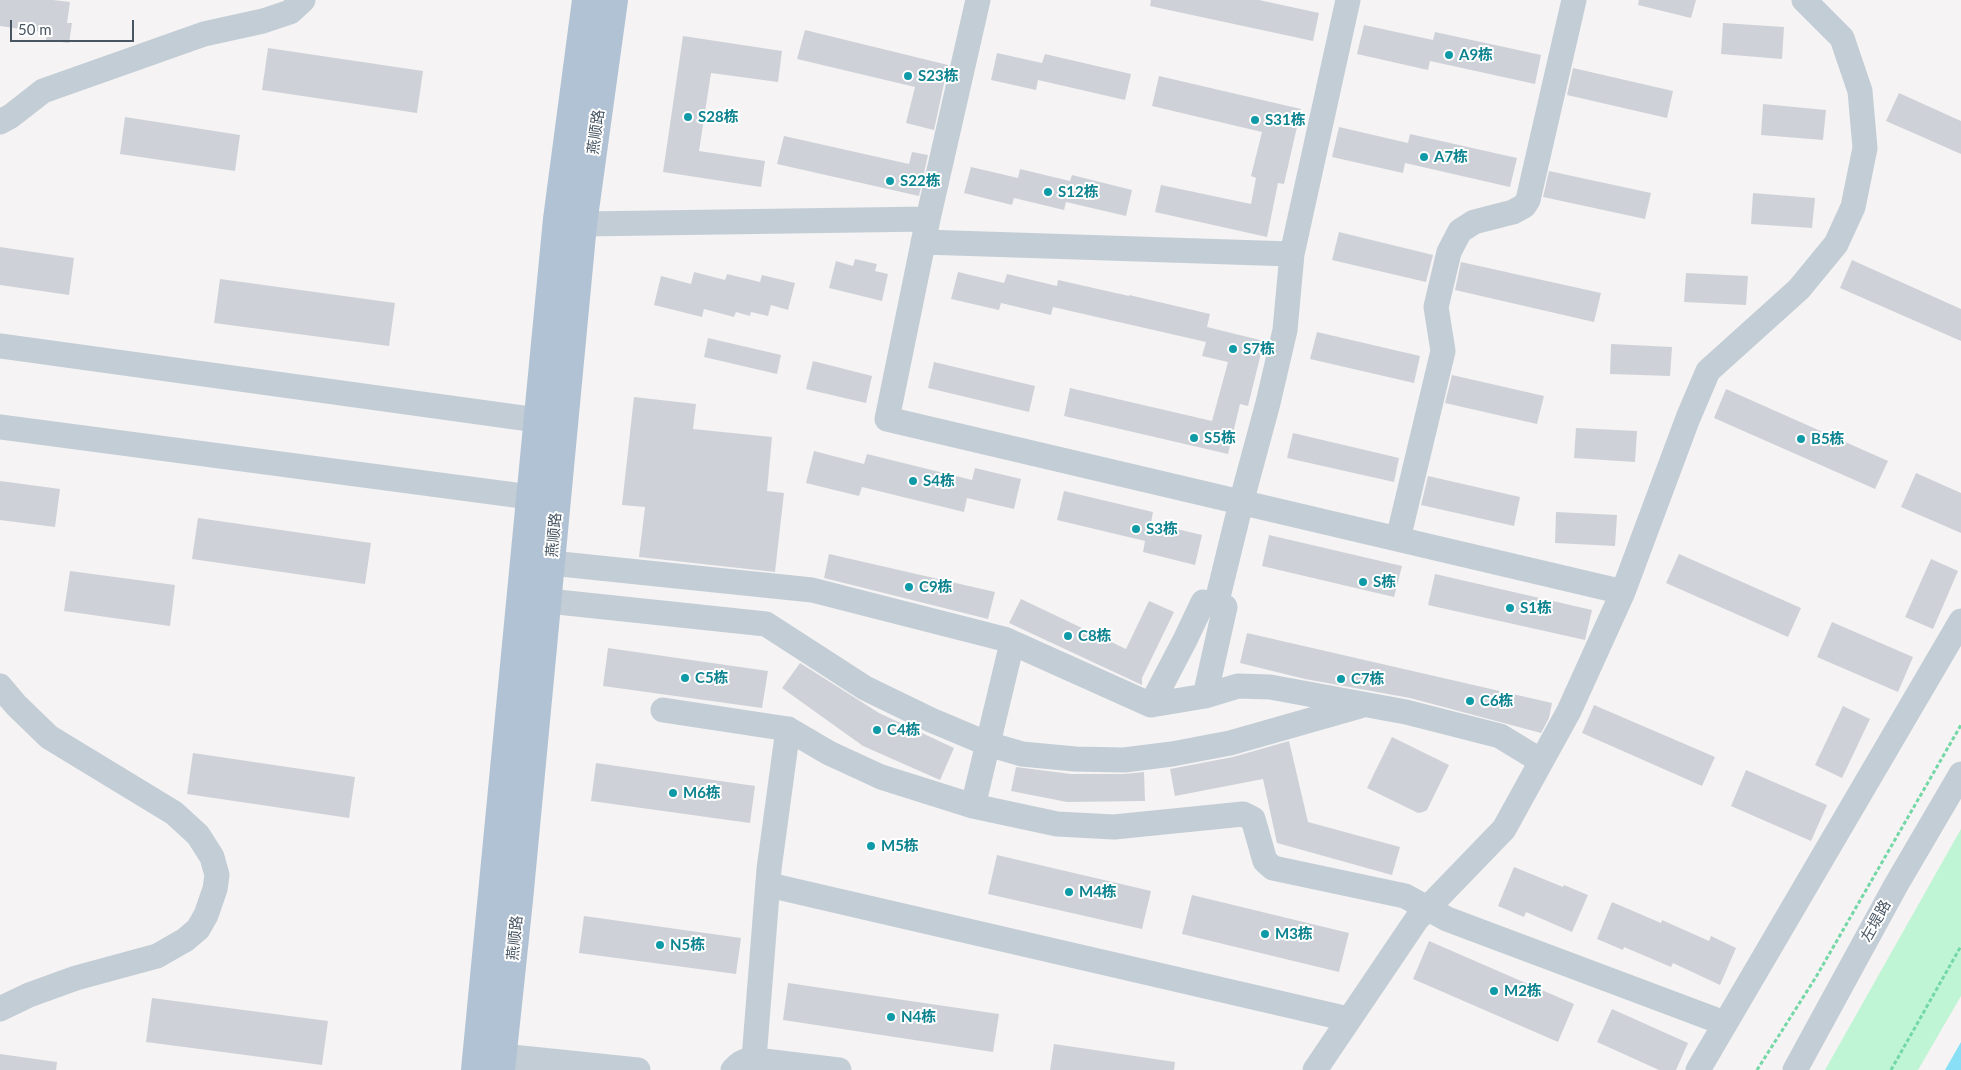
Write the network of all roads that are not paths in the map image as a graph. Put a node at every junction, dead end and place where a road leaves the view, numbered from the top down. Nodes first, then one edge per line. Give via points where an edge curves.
1 (303, 0) edge
2 (586, 0) edge
3 (614, 0) edge
4 (978, 0) edge
5 (1348, 0) edge
6 (1574, 0) edge
7 (1804, 0) edge
8 (0, 122) edge
9 (584, 224) junction
10 (926, 230) junction
11 (1292, 254) junction
12 (0, 346) edge
13 (537, 420) junction
14 (0, 427) edge
15 (530, 497) junction
16 (1241, 502) junction
17 (1398, 539) junction
18 (551, 563) junction
19 (1623, 592) junction
20 (548, 601) junction
21 (1216, 605) junction
22 (1961, 620) edge
23 (1012, 643) junction
24 (0, 686) edge
25 (1205, 696) junction
26 (1365, 704) junction
27 (1151, 705) junction
28 (663, 710) dead end
29 (788, 729) junction
30 (988, 744) junction
31 (1541, 761) junction
32 (1961, 774) edge
33 (973, 806) junction
34 (769, 885) junction
35 (1428, 908) junction
36 (0, 1009) edge
37 (1348, 1019) junction
38 (1716, 1020) dead end
39 (756, 1065) edge
40 (495, 1066) edge
41 (540, 1070) edge
42 (638, 1070) edge
43 (839, 1070) edge
44 (1314, 1070) edge
45 (1698, 1070) edge
46 (1795, 1070) edge

1 - 8 street via 290,12 204,34 42,91
2 - 13 main road, 燕顺路 via 557,218
3 - 9 main road, 燕顺路
4 - 10 street
5 - 11 street
6 - 17 street via 1528,200 1513,212 1474,222 1460,231 1449,252 1436,307 1443,351
7 - 19 street via 1842,38 1860,91 1865,148 1854,207 1836,244 1799,289 1708,371
9 - 10 street
9 - 18 main road, 燕顺路
10 - 11 street
10 - 16 street via 887,419
11 - 16 street via 1285,330
12 - 13 street
13 - 15 main road, 燕顺路
14 - 15 street
15 - 40 main road, 燕顺路
16 - 17 street
16 - 21 street
17 - 19 street
18 - 20 main road, 燕顺路
18 - 23 street via 812,590
19 - 31 street via 1569,710
20 - 30 street via 766,624 865,688
20 - 40 main road, 燕顺路
21 - 25 street via 1225,607
21 - 27 street via 1203,602
22 - 45 street
23 - 27 street
23 - 30 street
24 - 36 street via 49,738 174,812 198,835 212,857 217,875 206,915 198,929 185,940 157,956 76,978
25 - 26 street via 1238,686 1270,687
25 - 27 street
26 - 30 street via 1230,743 1124,760 1022,754
26 - 31 street via 1500,736
28 - 29 street
29 - 33 street via 829,753 881,777
29 - 34 street
30 - 33 street
31 - 35 street via 1504,829
32 - 46 street, 左堤路
33 - 35 street via 1057,824 1114,827 1243,814 1253,819 1265,861 1273,868 1405,896
34 - 37 street
34 - 39 street
35 - 37 street
35 - 38 street via 1447,919
37 - 44 street
39 - 43 street
40 - 41 street
40 - 42 street

